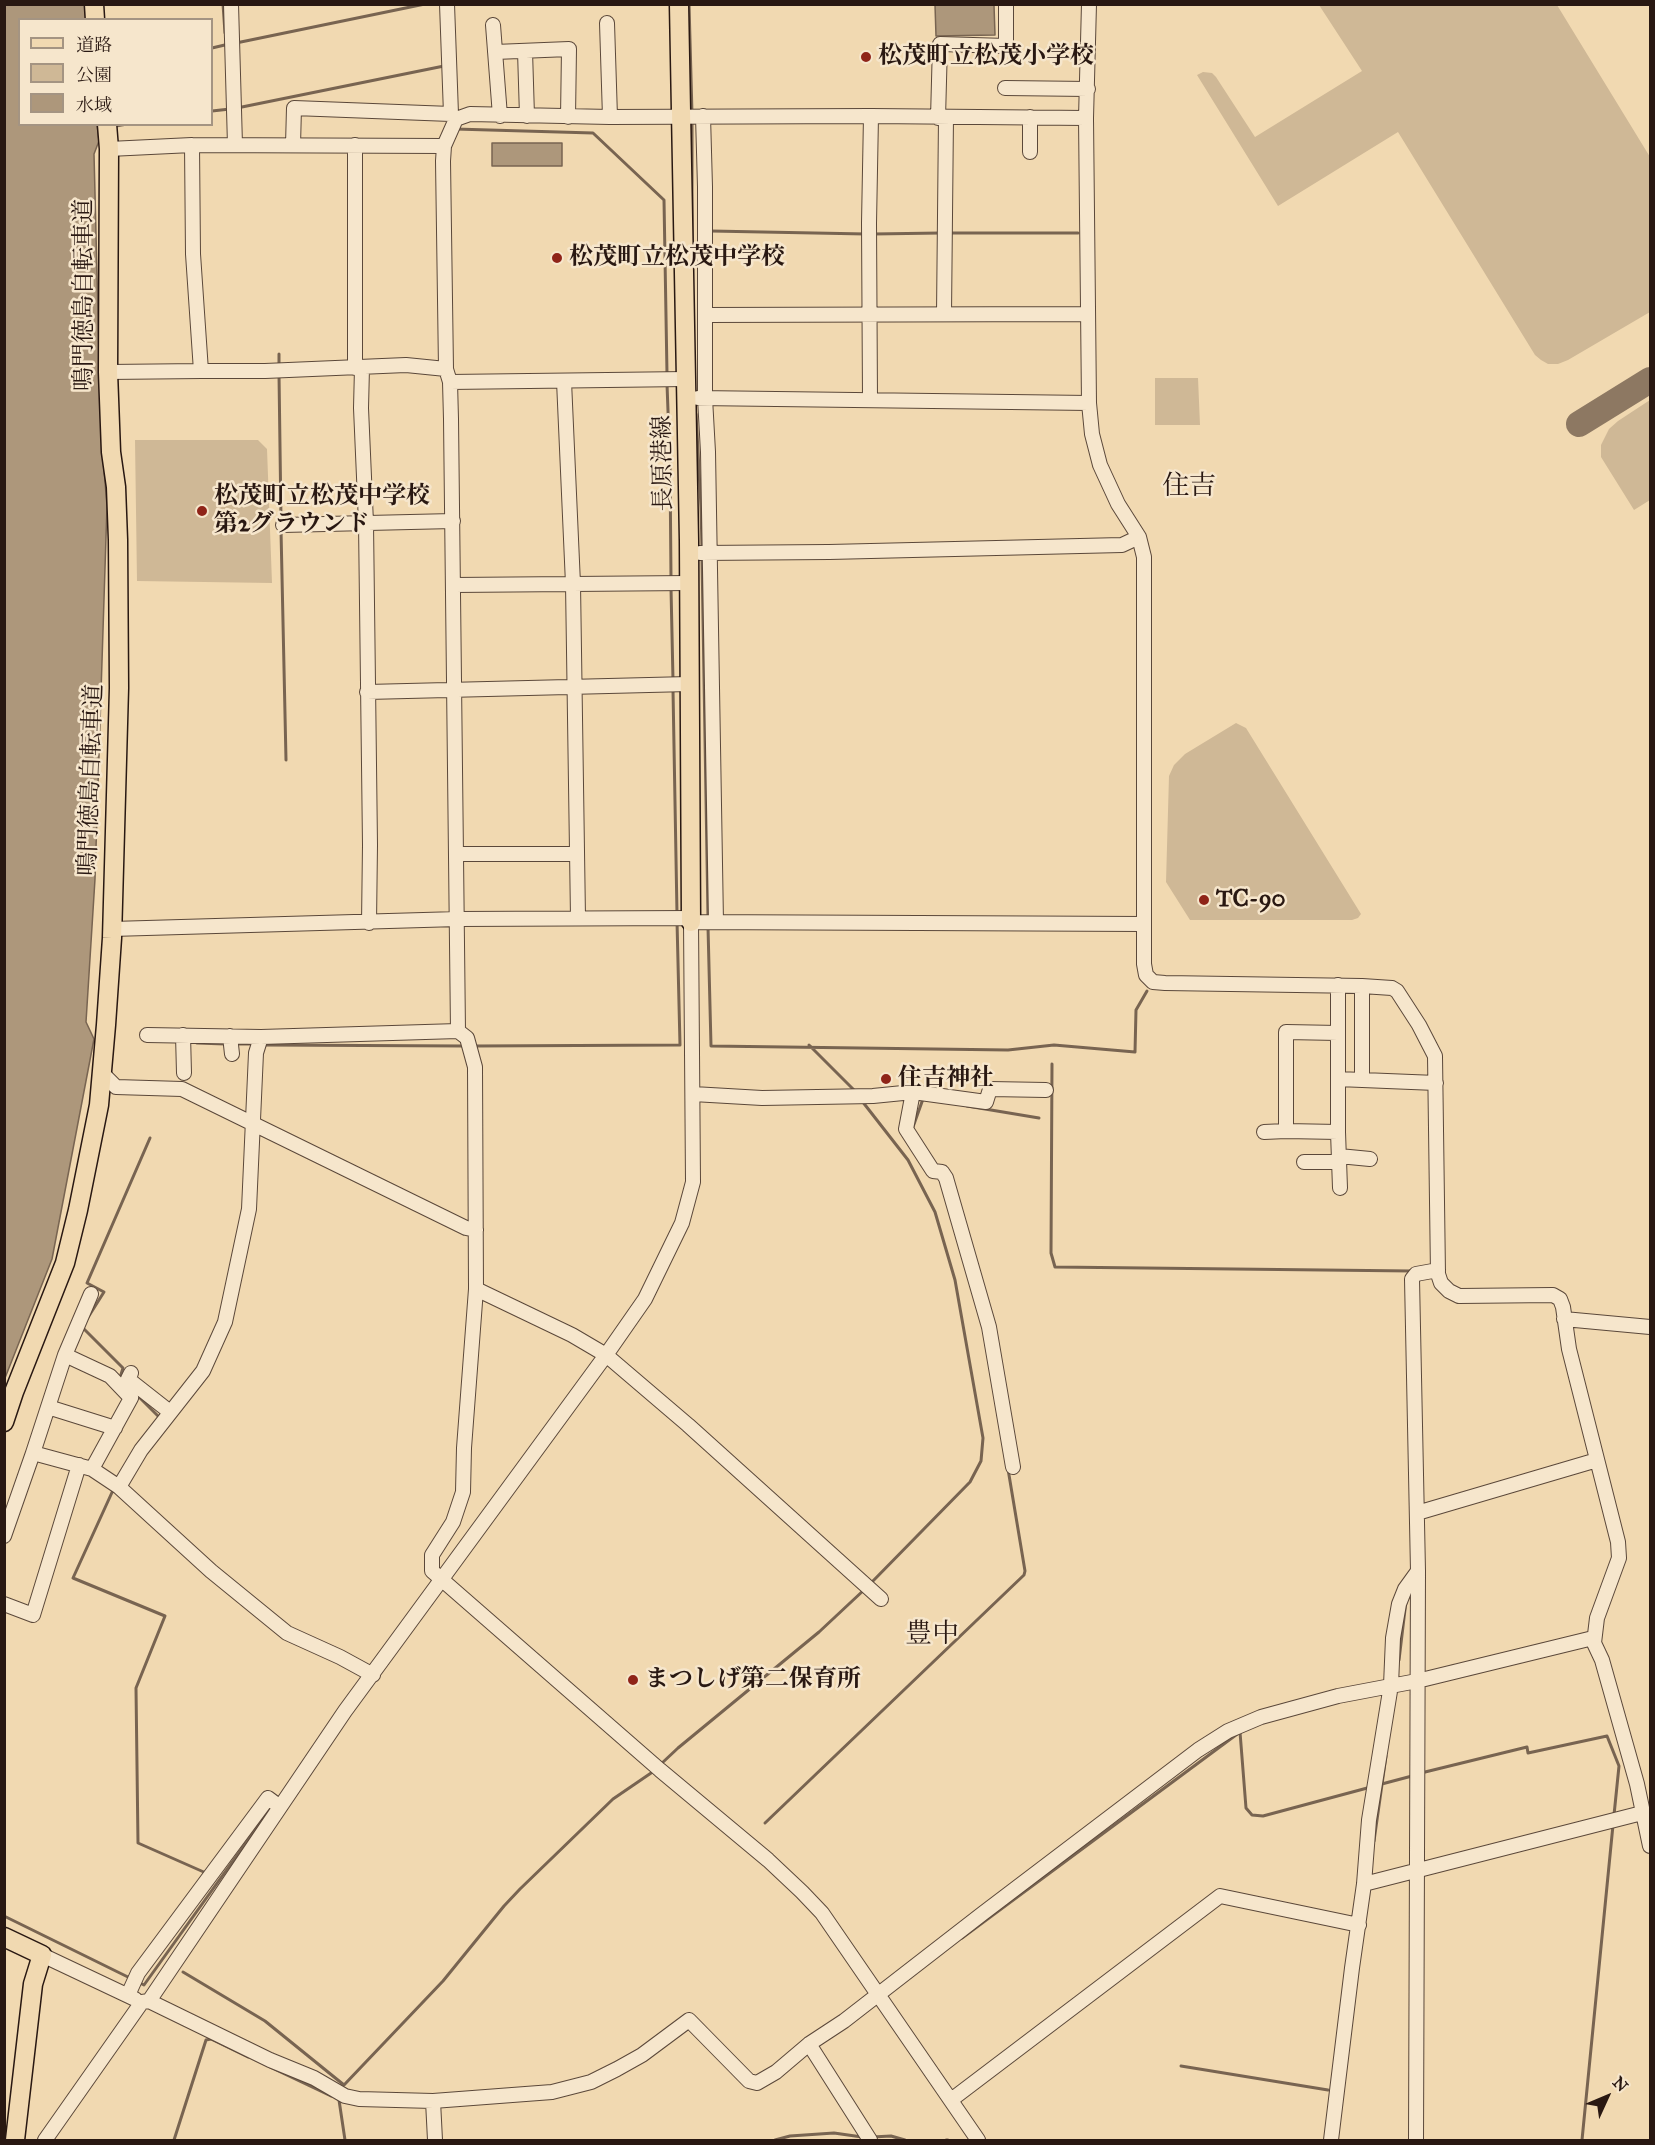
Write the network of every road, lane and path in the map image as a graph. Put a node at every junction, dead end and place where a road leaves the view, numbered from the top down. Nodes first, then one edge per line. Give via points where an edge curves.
1 (231, 4) edge
2 (447, 4) edge
3 (1006, 4) edge
4 (1089, 4) edge
5 (683, 9) edge
6 (607, 23) dead end
7 (493, 25) dead end
8 (525, 51) junction
9 (495, 52) junction
10 (1005, 88) dead end
11 (1088, 89) junction
12 (500, 116) junction
13 (528, 116) junction
14 (692, 116) junction
15 (871, 116) junction
16 (454, 117) junction
17 (568, 117) junction
18 (610, 117) junction
19 (942, 117) junction
20 (1030, 117) junction
21 (1086, 118) junction
22 (107, 126) edge
23 (192, 145) junction
24 (235, 145) junction
25 (293, 145) junction
26 (355, 145) junction
27 (444, 146) junction
28 (110, 149) junction
29 (1030, 152) dead end
30 (870, 313) junction
31 (944, 314) junction
32 (1088, 314) junction
33 (705, 315) junction
34 (359, 368) junction
35 (201, 371) junction
36 (108, 372) junction
37 (448, 376) junction
38 (686, 379) junction
39 (564, 381) junction
40 (687, 398) junction
41 (705, 398) junction
42 (870, 399) junction
43 (1089, 403) junction
44 (453, 521) junction
45 (366, 523) junction
46 (283, 525) dead end
47 (1139, 537) junction
48 (689, 553) junction
49 (710, 553) junction
50 (689, 583) junction
51 (573, 584) junction
52 (454, 585) junction
53 (689, 684) junction
54 (574, 687) junction
55 (454, 689) junction
56 (367, 692) junction
57 (457, 854) junction
58 (577, 854) junction
59 (578, 918) junction
60 (458, 919) junction
61 (691, 920) junction
62 (716, 922) junction
63 (369, 923) junction
64 (1144, 924) junction
65 (112, 929) junction
66 (1338, 985) junction
67 (1362, 986) junction
68 (458, 1031) junction
69 (1338, 1033) junction
70 (147, 1035) dead end
71 (183, 1035) junction
72 (230, 1036) junction
73 (261, 1037) junction
74 (232, 1054) dead end
75 (102, 1073) junction
76 (184, 1073) dead end
77 (1338, 1079) junction
78 (1362, 1080) junction
79 (1436, 1083) junction
80 (1046, 1090) dead end
81 (913, 1092) junction
82 (693, 1094) junction
83 (254, 1125) junction
84 (1286, 1131) junction
85 (1264, 1132) dead end
86 (1338, 1132) junction
87 (1339, 1159) junction
88 (1370, 1159) dead end
89 (1304, 1162) dead end
90 (1340, 1188) dead end
91 (476, 1230) junction
92 (1438, 1270) junction
93 (476, 1289) junction
94 (92, 1293) dead end
95 (1564, 1319) junction
96 (1650, 1327) edge
97 (606, 1355) junction
98 (65, 1356) junction
99 (131, 1373) dead end
100 (48, 1407) junction
101 (170, 1412) junction
102 (4, 1422) edge
103 (115, 1428) junction
104 (33, 1453) junction
105 (1597, 1460) junction
106 (86, 1467) junction
107 (1013, 1467) dead end
108 (119, 1487) junction
109 (1417, 1513) junction
110 (4, 1536) edge
111 (1418, 1571) junction
112 (441, 1579) junction
113 (881, 1599) dead end
114 (4, 1604) edge
115 (1593, 1638) junction
116 (372, 1675) junction
117 (1417, 1681) junction
118 (1391, 1685) junction
119 (1644, 1782) edge
120 (280, 1807) junction
121 (1642, 1813) junction
122 (1650, 1846) edge
123 (1418, 1871) junction
124 (1364, 1884) junction
125 (1359, 1925) junction
126 (4, 1937) edge
127 (42, 1954) junction
128 (878, 1994) junction
129 (128, 1995) junction
130 (146, 2002) junction
131 (809, 2044) junction
132 (951, 2100) junction
133 (434, 2101) junction
134 (868, 2135) edge
135 (15, 2140) edge
136 (45, 2140) edge
137 (435, 2140) edge
138 (978, 2140) edge
139 (1331, 2140) edge
140 (1416, 2140) edge

1 - 24 street
2 - 16 street
3 - 19 street via 1006,46 940,44
4 - 11 street
5 - 14 main road, 長原港線
6 - 18 street
7 - 9 street
8 - 9 street
8 - 13 street
8 - 17 street via 568,50
9 - 12 street
10 - 11 street
11 - 21 street
12 - 13 street
12 - 16 street
13 - 17 street
14 - 15 street
14 - 18 street
14 - 33 street via 705,187
14 - 38 main road, 長原港線
15 - 19 street
15 - 30 street
16 - 25 street via 294,108
16 - 27 street
17 - 18 street
19 - 20 street
19 - 31 street
20 - 21 street
20 - 29 street
21 - 32 street
22 - 28 main road, 鳴門徳島自転車道
23 - 24 street
23 - 28 street
23 - 35 street via 193,254
24 - 25 street
25 - 26 street
26 - 27 street
26 - 34 street
27 - 37 street
28 - 36 main road, 鳴門徳島自転車道
30 - 31 street
30 - 33 street
30 - 42 street
31 - 32 street
32 - 43 street
33 - 41 street
34 - 35 street
34 - 37 street via 406,365
34 - 45 street
35 - 36 street
36 - 65 main road, 鳴門徳島自転車道 via 118,540 119,688
37 - 39 street
37 - 44 street
38 - 39 street
38 - 40 main road, 長原港線
39 - 51 street
40 - 41 street
40 - 48 main road, 長原港線
41 - 42 street
41 - 49 street
42 - 43 street
43 - 47 street via 1100,465
44 - 45 street
44 - 52 street
45 - 46 street
45 - 56 street
47 - 49 street via 1122,545
47 - 64 street via 1144,557
48 - 49 street
48 - 50 main road, 長原港線
49 - 62 street
50 - 51 street
50 - 53 main road, 長原港線
51 - 52 street
51 - 54 street
52 - 55 street
53 - 54 street
53 - 61 main road, 長原港線
54 - 55 street
54 - 58 street
55 - 56 street
55 - 57 street
56 - 63 street
57 - 58 street
57 - 60 street
58 - 59 street
59 - 60 street
59 - 61 street
60 - 63 street
60 - 68 street
61 - 62 street
61 - 82 street
62 - 64 street
63 - 65 street
64 - 66 street via 1144,964 1146,975 1153,982
65 - 75 main road, 鳴門徳島自転車道
66 - 67 street
66 - 69 street
67 - 78 street
67 - 79 street via 1392,988 1397,992 1435,1056
68 - 73 street
68 - 91 street via 467,1038 476,1067
69 - 77 street
69 - 84 street via 1286,1032
70 - 71 street
71 - 72 street
71 - 76 street
72 - 73 street
72 - 74 street
73 - 83 street via 256,1053
75 - 83 street via 116,1087 182,1089
75 - 102 main road, 鳴門徳島自転車道 via 99,1105 65,1263
77 - 78 street
77 - 86 street
78 - 79 street
79 - 92 street
80 - 81 street via 990,1089 986,1102
81 - 82 street via 762,1098
81 - 107 street via 906,1129 933,1171 942,1172 946,1178 989,1327
82 - 97 street via 693,1182 682,1222 645,1299
83 - 91 street
83 - 101 street via 249,1209 225,1322 203,1371
84 - 85 street
84 - 86 street
86 - 87 street
87 - 88 street
87 - 89 street
87 - 90 street
91 - 93 street
92 - 95 street via 1441,1283 1459,1296 1553,1295 1560,1299
92 - 109 street via 1416,1274 1412,1279
93 - 97 street
93 - 112 street via 463,1492 453,1522 431,1563 432,1572
94 - 98 street
95 - 96 street
95 - 105 street
97 - 112 street
97 - 113 street
98 - 100 street
98 - 103 street via 110,1376 131,1398
99 - 101 street via 128,1378
100 - 103 street
100 - 104 street
101 - 108 street
103 - 106 street
104 - 106 street
104 - 110 street
105 - 109 street
105 - 115 street via 1619,1558
106 - 108 street
106 - 114 street via 39,1617
108 - 116 street via 211,1571 287,1633
109 - 111 street
111 - 117 street
111 - 118 street via 1400,1604
112 - 116 street
112 - 128 street via 768,1860 822,1913
115 - 117 street
115 - 119 street
116 - 120 street
117 - 118 street
117 - 123 street
118 - 124 street via 1369,1820
118 - 128 street via 1261,1717 1228,1731
119 - 121 street
120 - 129 street via 268,1798 138,1973
120 - 130 street
121 - 122 street
121 - 123 street
123 - 124 street
123 - 140 street
124 - 125 street
125 - 132 street via 1220,1896
125 - 139 street
126 - 127 main road
127 - 129 street
127 - 135 main road via 33,1984
128 - 131 street
128 - 132 street
129 - 130 street
130 - 133 street via 314,2078 345,2096
130 - 136 street
131 - 133 street via 757,2083 749,2081 689,2020 642,2055 591,2082 552,2092
131 - 134 street
132 - 138 street
133 - 137 street

